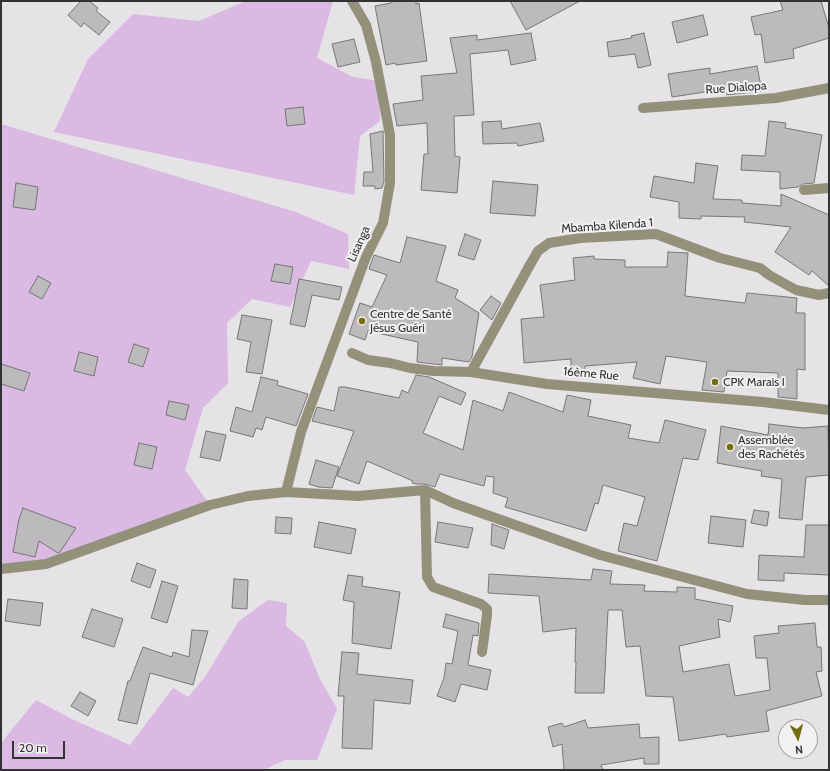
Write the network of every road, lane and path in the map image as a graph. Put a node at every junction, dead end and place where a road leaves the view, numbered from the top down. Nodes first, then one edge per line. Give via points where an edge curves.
1 (352, 1) edge
2 (829, 88) edge
3 (643, 108) dead end
4 (829, 188) edge
5 (804, 190) dead end
6 (829, 293) edge
7 (352, 353) dead end
8 (471, 372) junction
9 (829, 410) edge
10 (425, 490) junction
11 (286, 492) junction
12 (1, 569) edge
13 (829, 600) edge
14 (482, 652) dead end

1 - 11 street, Lisanga via 366,25 376,62 390,135 390,183 383,222 366,257 301,432
2 - 3 street, Rue Dialopa via 776,98
4 - 5 street
6 - 8 street, Mbamba Kilenda 1 via 819,295 796,290 760,268 720,258 656,234 580,238 549,243 538,252 531,263
7 - 8 street, 16ème Rue via 368,360 390,362 410,368
8 - 9 street, 16ème Rue via 547,384
10 - 11 street via 358,496
10 - 13 street via 453,503 600,555 747,594
10 - 14 street via 427,577 433,587 481,604 486,609 488,615
11 - 12 street via 248,496 210,505 46,564

